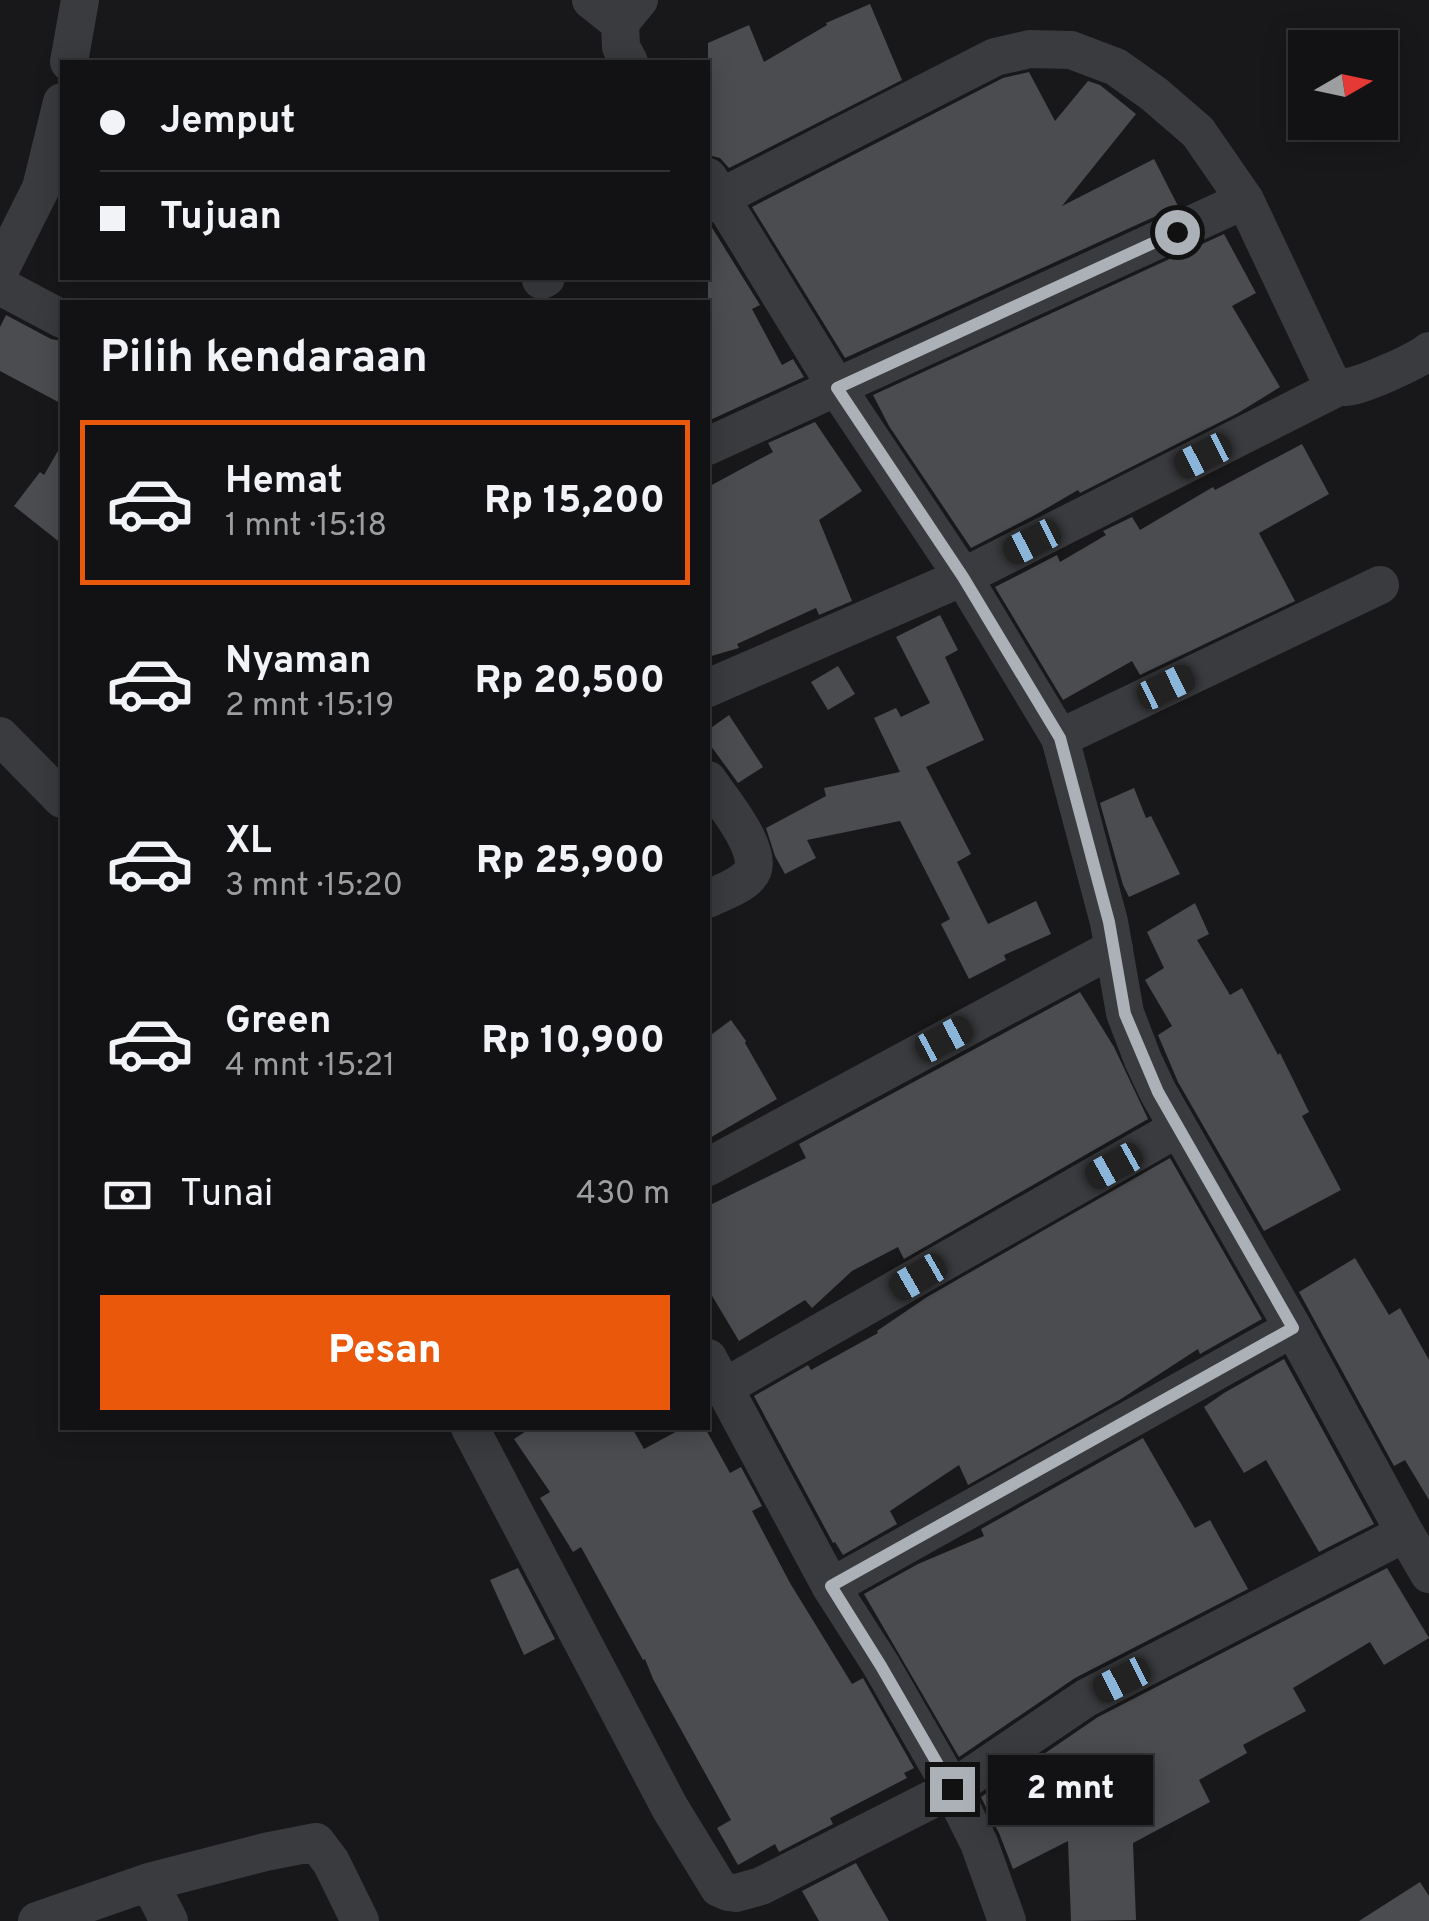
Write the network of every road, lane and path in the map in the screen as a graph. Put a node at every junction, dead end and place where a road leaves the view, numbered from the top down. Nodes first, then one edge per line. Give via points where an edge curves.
1 (79, 5) edge
2 (617, 8) edge
3 (69, 60) edge
4 (627, 60) edge
5 (60, 110) edge
6 (712, 193) edge
7 (1245, 200) junction
8 (0, 270) edge
9 (0, 286) edge
10 (60, 319) edge
11 (1424, 356) edge
12 (1344, 386) junction
13 (837, 388) junction
14 (710, 445) edge
15 (963, 577) junction
16 (1380, 585) dead end
17 (710, 687) edge
18 (0, 736) edge
19 (1060, 738) junction
20 (710, 783) edge
21 (60, 797) edge
22 (710, 899) edge
23 (1114, 948) junction
24 (1178, 1128) junction
25 (710, 1166) edge
26 (1293, 1328) junction
27 (715, 1373) edge
28 (471, 1430) edge
29 (1404, 1534) junction
30 (1429, 1574) edge
31 (831, 1586) junction
32 (952, 1789) junction
33 (150, 1882) junction
34 (37, 1921) edge
35 (169, 1921) edge
36 (360, 1921) edge
37 (1008, 1921) edge

1 - 3 street
2 - 4 street
5 - 8 street via 41,188
6 - 7 street via 961,72 1030,49 1072,50 1116,67 1198,132
6 - 13 street
7 - 12 street via 1330,380
7 - 13 street
9 - 10 street
11 - 12 street
12 - 15 street
13 - 14 street
13 - 15 street
15 - 17 street
15 - 19 street
16 - 19 street
18 - 21 street
19 - 23 street
20 - 22 street via 748,839 755,866 752,875
23 - 24 street via 1125,1014
23 - 25 street
24 - 26 street
24 - 27 street
26 - 29 street
26 - 31 street
27 - 31 street
28 - 32 street via 670,1808 719,1888 736,1893 761,1886
29 - 30 street
29 - 32 street via 1086,1698
31 - 32 street
32 - 37 street
33 - 34 street
33 - 35 street
33 - 36 street via 316,1842

